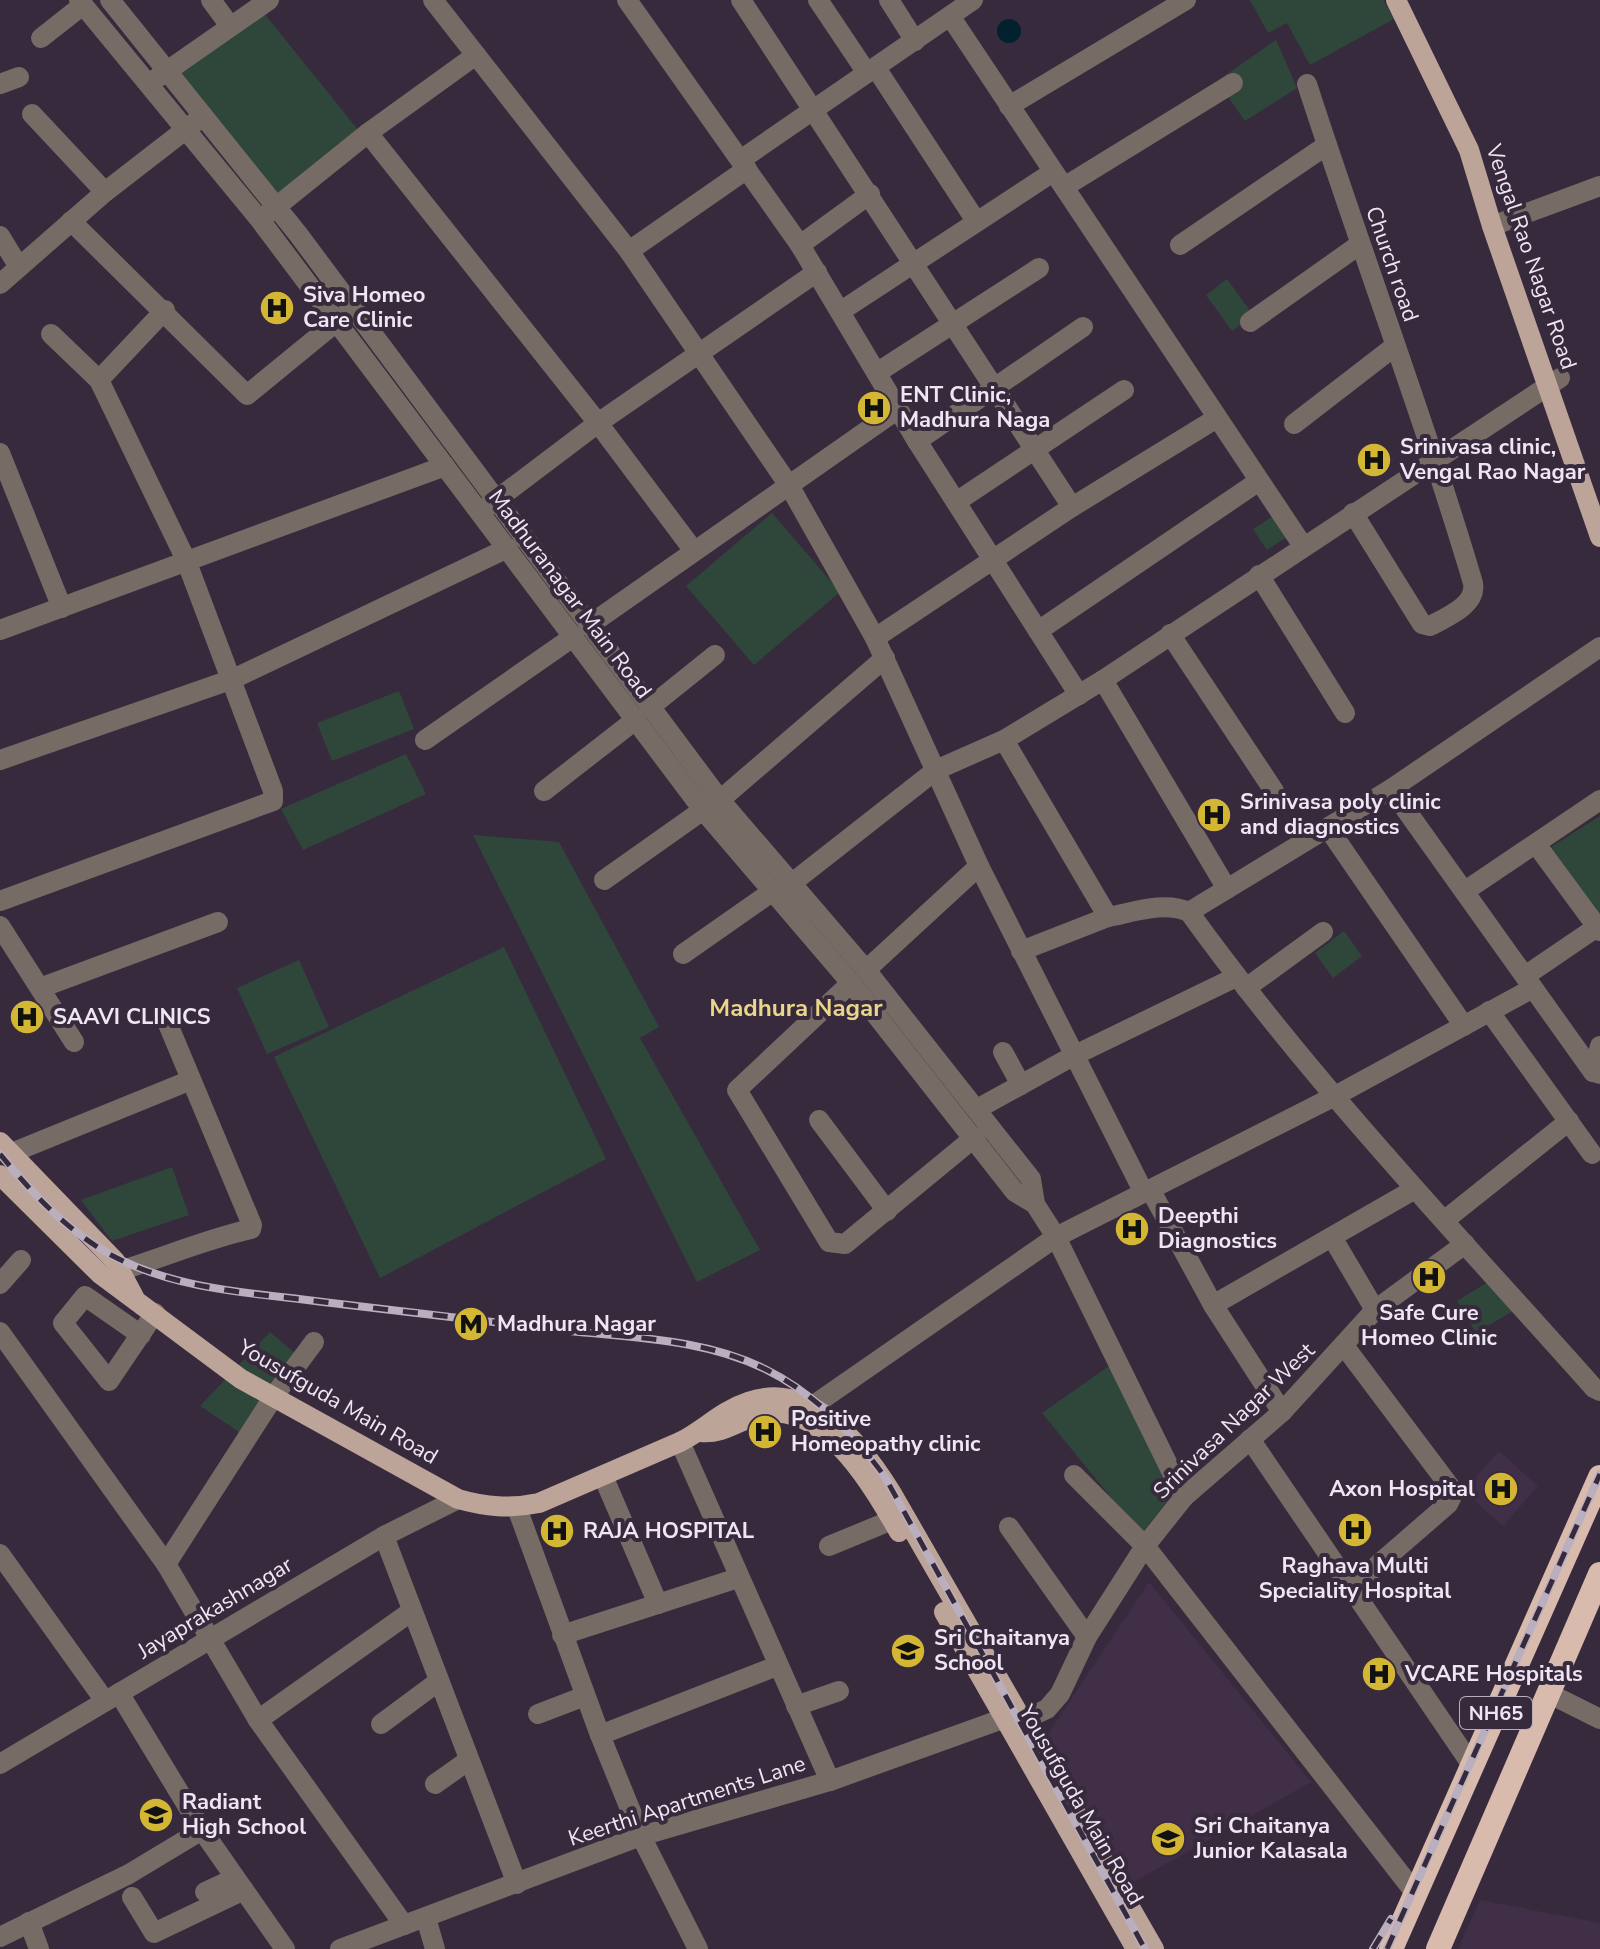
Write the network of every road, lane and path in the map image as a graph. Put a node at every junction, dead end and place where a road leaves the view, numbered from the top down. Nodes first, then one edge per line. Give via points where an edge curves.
1 (110, 0) edge
2 (211, 0) edge
3 (269, 0) edge
4 (433, 0) edge
5 (627, 0) edge
6 (741, 0) edge
7 (818, 0) edge
8 (889, 0) edge
9 (1186, 0) edge
10 (1396, 0) edge
11 (1412, 0) edge
12 (971, 1) edge
13 (81, 3) edge
14 (950, 16) junction
15 (230, 26) junction
16 (41, 38) dead end
17 (915, 41) junction
18 (476, 55) junction
19 (168, 70) junction
20 (871, 71) junction
21 (151, 83) junction
22 (1233, 83) dead end
23 (1307, 84) dead end
24 (1009, 106) junction
25 (814, 108) junction
26 (32, 114) dead end
27 (205, 116) junction
28 (186, 127) junction
29 (368, 133) junction
30 (1327, 145) junction
31 (744, 164) junction
32 (1058, 179) junction
33 (1600, 186) edge
34 (105, 192) junction
35 (870, 194) junction
36 (276, 206) junction
37 (260, 220) junction
38 (71, 221) junction
39 (976, 221) junction
40 (1498, 224) junction
41 (0, 236) edge
42 (800, 245) junction
43 (1180, 245) dead end
44 (1359, 245) junction
45 (629, 251) junction
46 (912, 261) junction
47 (19, 267) junction
48 (1039, 268) dead end
49 (817, 272) junction
50 (0, 284) edge
51 (165, 310) junction
52 (841, 311) junction
53 (346, 315) junction
54 (1250, 322) dead end
55 (955, 324) junction
56 (1083, 327) dead end
57 (51, 334) dead end
58 (1395, 346) junction
59 (700, 353) junction
60 (878, 372) junction
61 (99, 380) junction
62 (1555, 381) junction
63 (995, 389) junction
64 (1124, 390) dead end
65 (898, 409) junction
66 (1217, 418) junction
67 (598, 423) junction
68 (1294, 424) dead end
69 (917, 441) junction
70 (1034, 449) junction
71 (0, 453) edge
72 (1436, 457) junction
73 (445, 466) junction
74 (1259, 481) junction
75 (790, 487) junction
76 (8, 492) edge
77 (956, 502) junction
78 (1600, 504) edge
79 (488, 506) junction
80 (1072, 507) junction
81 (1353, 513) junction
82 (1600, 537) edge
83 (1303, 546) junction
84 (508, 548) junction
85 (694, 551) junction
86 (186, 560) junction
87 (993, 561) junction
88 (1259, 575) junction
89 (62, 608) junction
90 (0, 630) edge
91 (581, 631) junction
92 (1038, 631) junction
93 (1170, 634) junction
94 (875, 638) junction
95 (1600, 647) edge
96 (715, 655) dead end
97 (885, 658) junction
98 (233, 679) junction
99 (1103, 680) junction
100 (1079, 695) junction
101 (1345, 713) dead end
102 (642, 715) junction
103 (425, 740) dead end
104 (1004, 740) junction
105 (0, 760) edge
106 (936, 770) junction
107 (1391, 789) junction
108 (544, 791) dead end
109 (1274, 791) dead end
110 (1600, 800) edge
111 (712, 805) junction
112 (1328, 828) junction
113 (1536, 844) junction
114 (979, 866) junction
115 (604, 880) dead end
116 (782, 887) junction
117 (1227, 889) junction
118 (1465, 891) junction
119 (0, 901) edge
120 (1189, 912) junction
121 (1108, 917) junction
122 (218, 922) dead end
123 (0, 926) edge
124 (1598, 929) edge
125 (1323, 932) dead end
126 (1021, 951) junction
127 (683, 954) dead end
128 (858, 977) junction
129 (1241, 982) junction
130 (1529, 982) junction
131 (40, 988) junction
132 (1489, 1011) junction
133 (165, 1017) dead end
134 (1464, 1026) junction
135 (74, 1042) dead end
136 (1600, 1046) edge
137 (1003, 1052) dead end
138 (1073, 1056) junction
139 (1597, 1073) edge
140 (191, 1080) junction
141 (1021, 1085) junction
142 (1335, 1096) junction
143 (977, 1109) junction
144 (819, 1120) dead end
145 (1569, 1121) junction
146 (975, 1137) junction
147 (5, 1148) edge
148 (1592, 1154) dead end
149 (0, 1175) edge
150 (1415, 1189) junction
151 (1147, 1190) junction
152 (1035, 1204) junction
153 (887, 1211) junction
154 (1445, 1220) junction
155 (1056, 1237) junction
156 (1332, 1237) junction
157 (1465, 1244) junction
158 (21, 1260) dead end
159 (122, 1270) junction
160 (0, 1284) edge
161 (134, 1297) junction
162 (1213, 1305) junction
163 (1375, 1310) junction
164 (155, 1313) junction
165 (0, 1332) edge
166 (141, 1335) dead end
167 (314, 1342) dead end
168 (1345, 1347) junction
169 (1600, 1391) edge
170 (274, 1396) junction
171 (811, 1407) junction
172 (1282, 1412) junction
173 (701, 1432) junction
174 (1250, 1439) junction
175 (680, 1442) junction
176 (1074, 1475) dead end
177 (603, 1476) junction
178 (1600, 1477) edge
179 (1184, 1497) junction
180 (458, 1499) junction
181 (517, 1508) junction
182 (892, 1520) junction
183 (1009, 1527) dead end
184 (384, 1536) junction
185 (829, 1546) dead end
186 (1145, 1546) junction
187 (3, 1564) edge
188 (166, 1564) junction
189 (1600, 1574) edge
190 (738, 1578) junction
191 (1350, 1589) junction
192 (658, 1604) junction
193 (412, 1611) junction
194 (562, 1635) junction
195 (1087, 1637) junction
196 (209, 1641) junction
197 (777, 1666) junction
198 (439, 1681) junction
199 (839, 1691) dead end
200 (1548, 1693) junction
201 (585, 1696) junction
202 (112, 1697) junction
203 (796, 1706) junction
204 (538, 1714) dead end
205 (1014, 1719) junction
206 (1600, 1719) edge
207 (258, 1720) junction
208 (381, 1724) dead end
209 (600, 1735) junction
210 (469, 1760) junction
211 (0, 1764) edge
212 (1473, 1767) junction
213 (830, 1781) junction
214 (435, 1784) dead end
215 (202, 1830) junction
216 (641, 1836) junction
217 (240, 1884) junction
218 (517, 1884) junction
219 (1416, 1894) junction
220 (132, 1897) dead end
221 (426, 1918) junction
222 (29, 1922) junction
223 (404, 1925) junction
224 (0, 1937) edge
225 (377, 1942) edge
226 (39, 1949) edge
227 (285, 1949) edge
228 (340, 1949) edge
229 (435, 1949) edge
230 (698, 1949) edge
231 (1136, 1949) edge
232 (1154, 1949) edge
233 (1391, 1949) edge
234 (1438, 1949) edge

1 - 19 street, Madhuranagar Main Road
2 - 15 street
3 - 15 street
4 - 18 street
5 - 31 street
6 - 25 street
7 - 20 street
8 - 17 street
9 - 24 street
10 - 40 main road, Vengal Rao Nagar Road via 1469,150
11 - 40 main road, Vengal Rao Nagar Road via 1464,112
12 - 14 street
13 - 16 street
13 - 21 street, Madhuranagar Main Road
14 - 17 street
14 - 24 street
15 - 19 street
17 - 20 street
18 - 29 street
18 - 45 street
19 - 21 street
19 - 27 street, Madhuranagar Main Road
20 - 25 street
20 - 39 street
21 - 28 street, Madhuranagar Main Road
22 - 32 street
23 - 30 street, Church road
24 - 32 street
25 - 31 street
25 - 35 street
26 - 34 street
27 - 28 street
27 - 36 street, Madhuranagar Main Road
28 - 34 street
28 - 37 street, Madhuranagar Main Road
29 - 36 street
29 - 67 street
30 - 43 street
30 - 44 street, Church road
31 - 42 street
31 - 45 street
32 - 39 street
32 - 66 street
33 - 40 street
34 - 38 street
35 - 42 street
35 - 46 street
36 - 37 street
36 - 53 street, Madhuranagar Main Road
37 - 53 street, Madhuranagar Main Road
38 - 47 street
38 - 51 street
39 - 46 street
40 - 62 main road, Vengal Rao Nagar Road
41 - 47 street
42 - 49 street
44 - 54 street
44 - 58 street, Church road
45 - 59 street
46 - 52 street
46 - 55 street
47 - 50 street
48 - 55 street
49 - 52 street
49 - 59 street
51 - 53 street via 247,395
51 - 61 street
52 - 60 street
53 - 73 street, Madhuranagar Main Road
53 - 79 street, Madhuranagar Main Road
55 - 60 street
55 - 63 street
56 - 63 street
57 - 61 street
58 - 68 street
58 - 72 street, Church road
59 - 67 street
59 - 75 street
60 - 65 street
61 - 86 street
62 - 72 street
62 - 78 main road, Vengal Rao Nagar Road
62 - 82 main road, Vengal Rao Nagar Road
63 - 69 street
63 - 70 street
64 - 70 street
65 - 69 street
65 - 75 street
66 - 74 street
66 - 80 street
67 - 79 street
67 - 85 street
69 - 77 street
70 - 77 street
70 - 80 street
71 - 76 street
72 - 81 street
72 - 81 street, Church road via 1475,593 1450,615 1430,626 1422,624
73 - 79 street, Madhuranagar Main Road
73 - 86 street
74 - 83 street
74 - 92 street
75 - 85 street
75 - 94 street
76 - 89 street
77 - 87 street
79 - 84 street, Madhuranagar Main Road
79 - 91 street, Madhuranagar Main Road
80 - 87 street
81 - 83 street
83 - 88 street
84 - 91 street, Madhuranagar Main Road
84 - 98 street
85 - 91 street
86 - 89 street
86 - 98 street
87 - 92 street
87 - 94 street
88 - 93 street
88 - 101 street
89 - 90 street
91 - 102 street, Madhuranagar Main Road
91 - 103 street
92 - 100 street
93 - 99 street
93 - 109 street
94 - 97 street
95 - 107 street
96 - 102 street
97 - 106 street
97 - 111 street
98 - 105 street
98 - 119 street via 273,801
99 - 100 street
99 - 117 street
100 - 104 street
102 - 108 street
102 - 111 street, Madhuranagar Main Road
104 - 106 street
104 - 121 street
106 - 114 street
106 - 116 street
107 - 112 street
107 - 118 street
110 - 113 street
111 - 115 street
111 - 116 street, Madhuranagar Main Road
112 - 117 street
112 - 134 street
113 - 118 street
113 - 124 street
114 - 126 street
114 - 128 street
116 - 127 street
116 - 128 street, Madhuranagar Main Road
117 - 120 street
118 - 130 street
120 - 121 street via 1165,907
120 - 129 street
121 - 126 street
122 - 131 street
123 - 131 street
124 - 130 street
125 - 129 street
126 - 138 street
128 - 143 street, Madhuranagar Main Road
128 - 146 street, Madhuranagar Main Road
128 - 153 street via 737,1090 829,1242 845,1244
129 - 138 street
129 - 142 street
130 - 132 street
130 - 139 street
131 - 135 street
132 - 134 street
132 - 145 street
133 - 140 street
134 - 142 street
136 - 139 street
137 - 141 street
138 - 141 street
138 - 151 street
140 - 147 street
140 - 159 street via 251,1229
141 - 143 street
142 - 150 street
142 - 151 street
143 - 152 street, Madhuranagar Main Road via 1031,1179
144 - 153 street
145 - 148 street
145 - 154 street
146 - 152 street, Madhuranagar Main Road via 1015,1192
146 - 153 street
147 - 159 main road
149 - 161 main road, Yousufguda Main Road via 60,1237
150 - 154 street
150 - 156 street
151 - 155 street
151 - 162 street
152 - 155 street, Madhuranagar Main Road
154 - 157 street
155 - 171 street
155 - 179 street, Madhuranagar Main Road
156 - 162 street
156 - 163 street
157 - 163 street, Srinivasa Nagar West
157 - 169 street
158 - 160 street
159 - 161 main road
161 - 164 main road, Yousufguda Main Road
162 - 172 street
163 - 168 street, Srinivasa Nagar West
164 - 166 street
164 - 170 main road, Yousufguda Main Road via 241,1379
165 - 188 street
167 - 170 street
168 - 172 street, Srinivasa Nagar West
168 - 191 street via 1454,1492 1448,1504
170 - 180 main road, Yousufguda Main Road
170 - 188 street
171 - 173 main road, Yousufguda Main Road via 762,1398 709,1420
171 - 205 main road, Yousufguda Main Road via 847,1432 875,1466
172 - 174 street, Srinivasa Nagar West
173 - 175 main road, Yousufguda Main Road
173 - 182 main road, Yousufguda Main Road via 716,1434 771,1413 796,1418 849,1456
174 - 179 street, Srinivasa Nagar West
174 - 191 street
175 - 177 main road, Yousufguda Main Road
175 - 190 street
176 - 186 street
177 - 181 main road, Yousufguda Main Road
177 - 192 street
178 - 212 highway, NH65
179 - 186 street, Srinivasa Nagar West
180 - 181 main road, Yousufguda Main Road
180 - 184 street, Jayaprakashnagar
181 - 194 street
182 - 185 street
182 - 205 main road, Yousufguda Main Road
183 - 195 street
184 - 193 street
184 - 196 street, Jayaprakashnagar
186 - 195 street, Srinivasa Nagar West
186 - 219 street
187 - 202 street
188 - 196 street
189 - 200 highway, NH65
190 - 192 street
190 - 197 street
191 - 212 street
192 - 194 street
193 - 198 street
193 - 207 street
194 - 201 street
195 - 205 street, Srinivasa Nagar West via 1060,1694 1047,1709
196 - 202 street, Jayaprakashnagar
196 - 207 street
197 - 203 street
197 - 209 street
198 - 208 street
198 - 210 street
199 - 203 street
200 - 206 street
200 - 234 highway, NH65
201 - 204 street
201 - 209 street
202 - 211 street, Jayaprakashnagar
202 - 215 street
203 - 213 street
205 - 213 street, Keerthi Apartments Lane
205 - 231 main road, Yousufguda Main Road
205 - 232 main road, Yousufguda Main Road
207 - 223 street
209 - 216 street
210 - 214 street
210 - 218 street
212 - 219 highway, NH65
213 - 216 street, Keerthi Apartments Lane
215 - 217 street
215 - 222 street via 129,1874
216 - 218 street, Keerthi Apartments Lane
216 - 230 street
217 - 220 street via 211,1889 154,1933
217 - 227 street
218 - 221 street, Keerthi Apartments Lane
219 - 233 highway, NH65
221 - 223 street, Keerthi Apartments Lane
221 - 229 street
222 - 224 street
222 - 226 street
223 - 225 street, Keerthi Apartments Lane
225 - 228 street, Keerthi Apartments Lane

